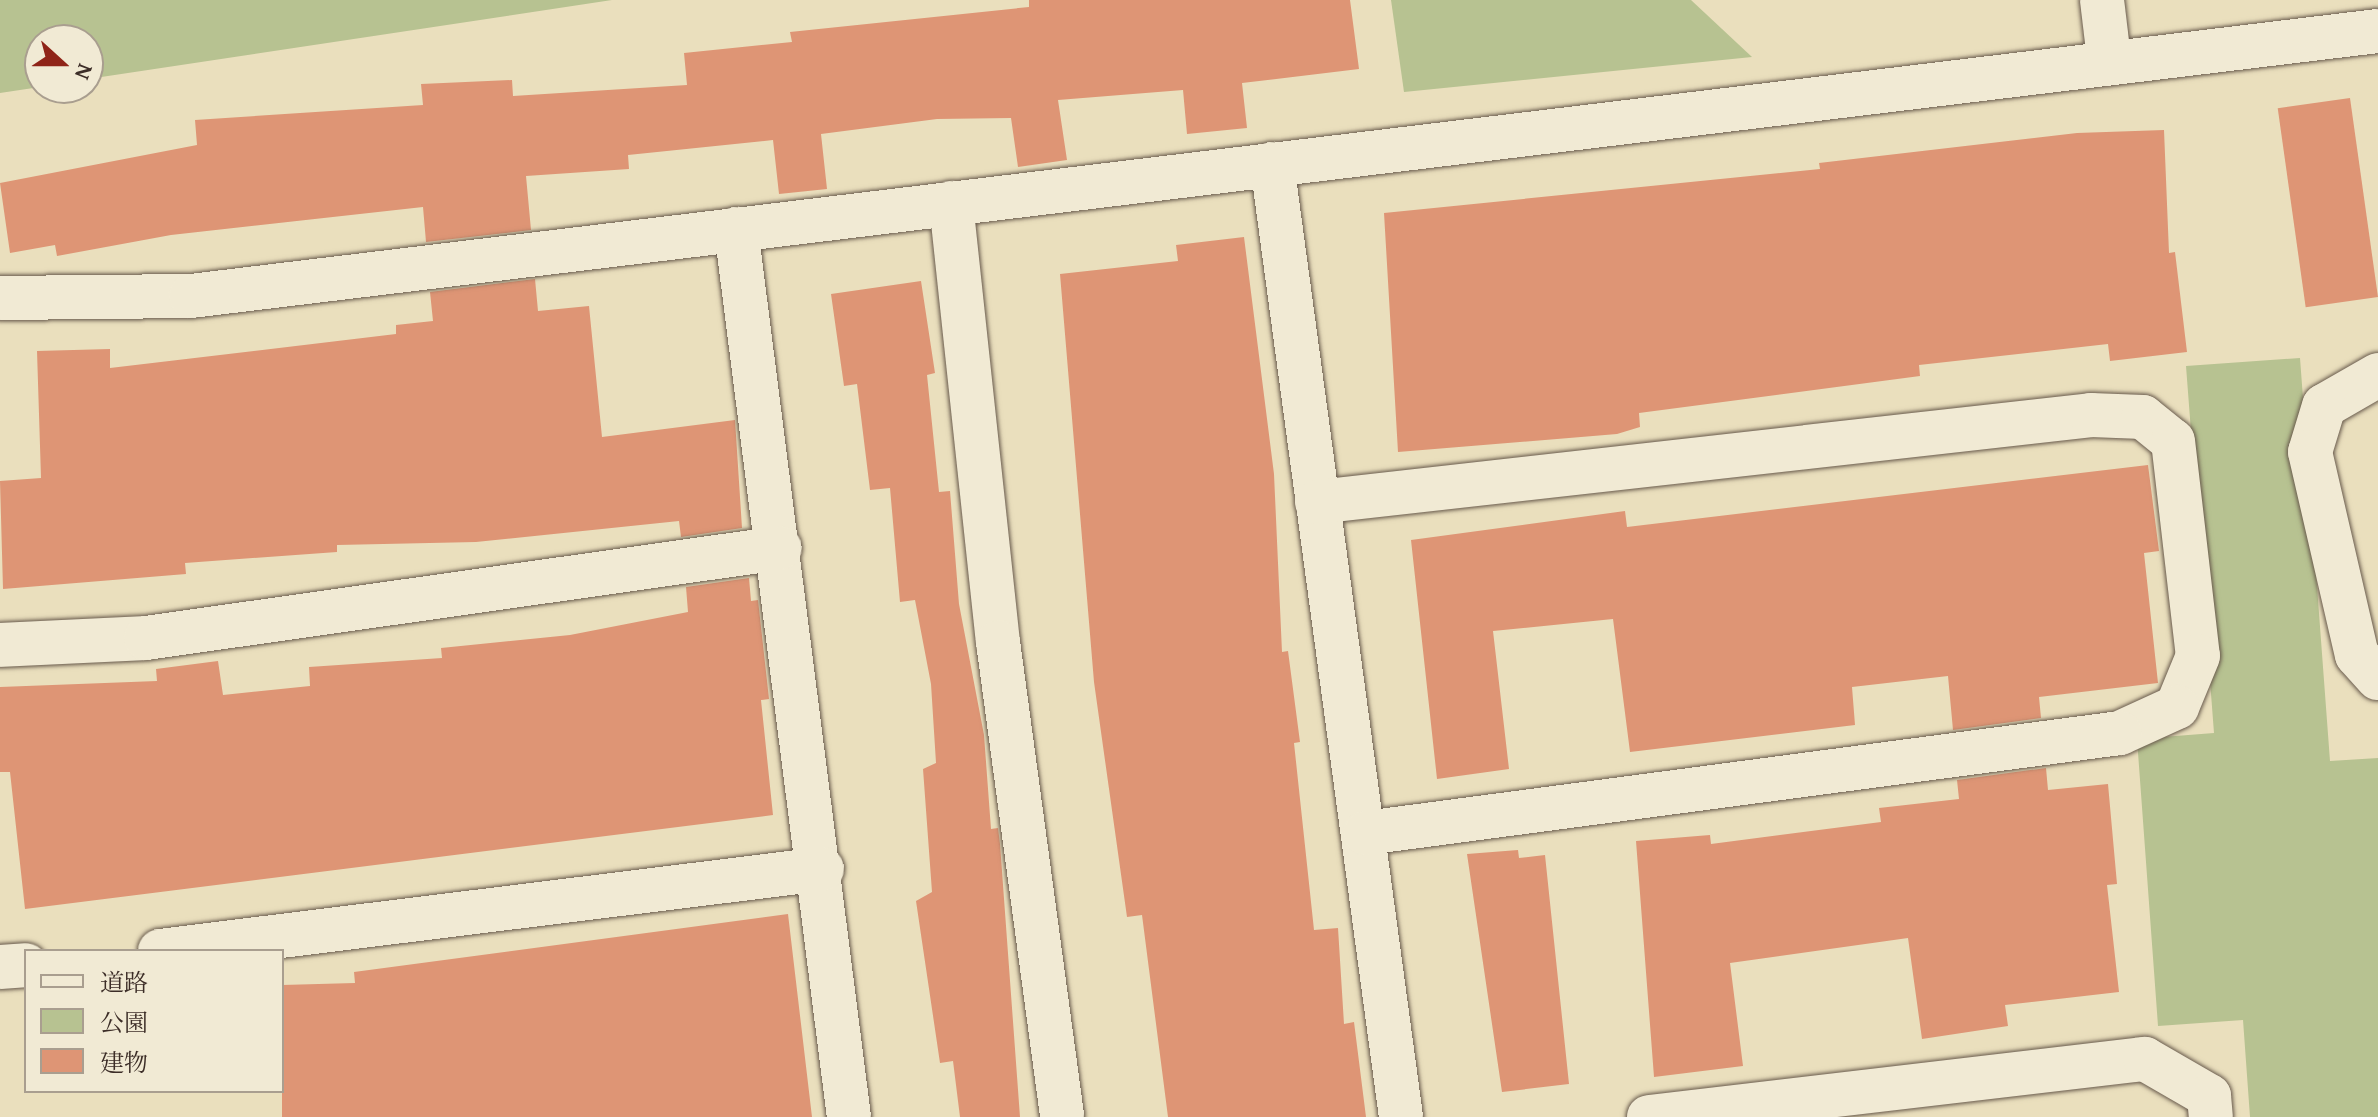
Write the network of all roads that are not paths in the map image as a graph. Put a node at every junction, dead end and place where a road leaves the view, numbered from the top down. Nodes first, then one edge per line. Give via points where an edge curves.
1 (2102, 0) edge
2 (2378, 31) edge
3 (2109, 59) junction
4 (1272, 164) junction
5 (951, 203) junction
6 (736, 229) junction
7 (0, 298) edge
8 (2378, 375) edge
9 (1317, 502) junction
10 (780, 548) junction
11 (0, 645) edge
12 (2378, 678) edge
13 (1366, 833) junction
14 (822, 869) junction
15 (176, 949) edge
16 (24, 965) edge
17 (0, 967) edge
18 (849, 1117) edge
19 (1062, 1117) edge
20 (1401, 1117) edge
21 (1649, 1117) edge
22 (2211, 1117) edge

1 - 3 street
2 - 3 street
3 - 4 street
4 - 5 street
4 - 9 street
5 - 6 street
5 - 19 street via 998,642
6 - 7 street via 191,296
6 - 10 street
8 - 12 street via 2324,406 2310,452 2357,655
9 - 13 street
9 - 13 street via 2091,415 2143,417 2173,441 2198,656 2177,707 2120,733
10 - 11 street via 146,638
10 - 14 street
13 - 20 street
14 - 15 street
14 - 18 street
16 - 17 street
21 - 22 street via 2145,1059 2209,1096

